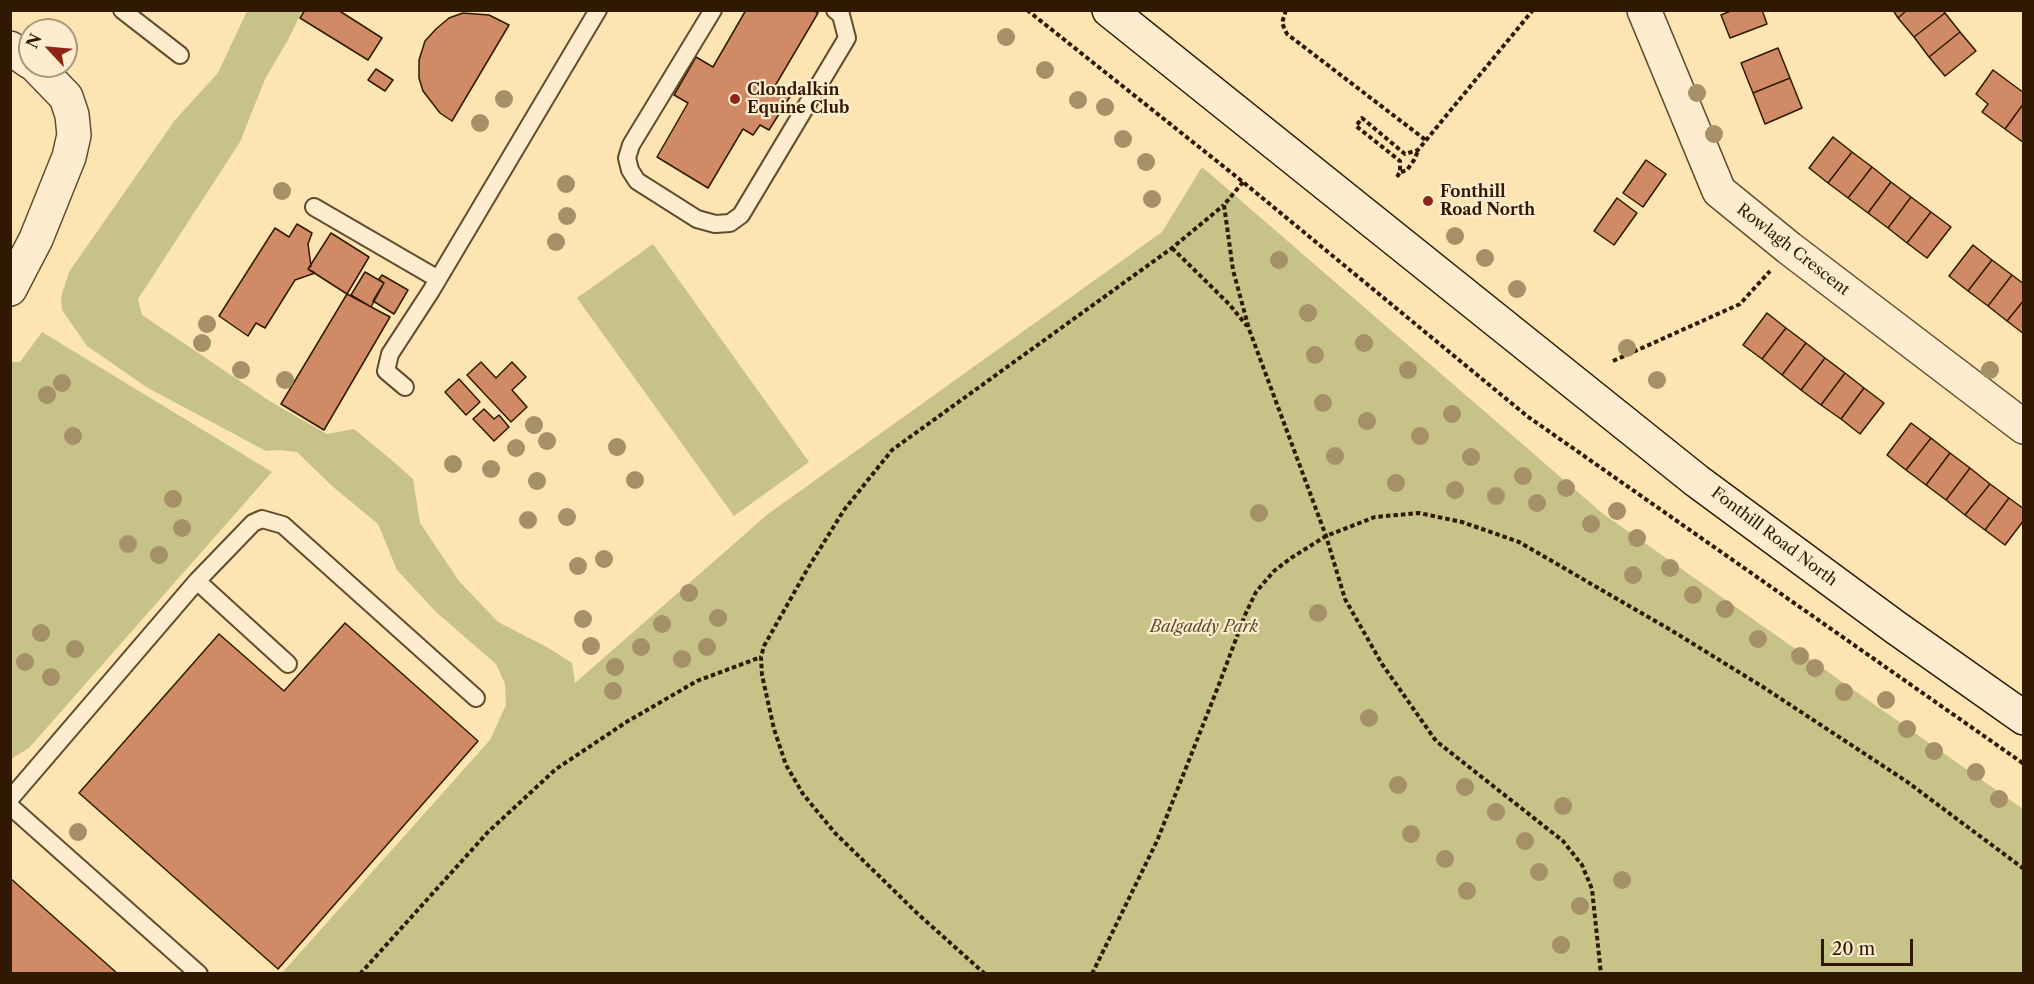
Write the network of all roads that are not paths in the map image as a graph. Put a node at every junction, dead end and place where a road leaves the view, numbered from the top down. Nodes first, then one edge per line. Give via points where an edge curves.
1 (122, 10) edge
2 (598, 10) edge
3 (835, 10) edge
4 (1109, 10) edge
5 (1644, 10) edge
6 (712, 11) edge
7 (180, 55) dead end
8 (49, 78) edge
9 (314, 207) dead end
10 (438, 279) junction
11 (10, 289) edge
12 (405, 387) dead end
13 (2024, 427) edge
14 (197, 581) junction
15 (288, 664) dead end
16 (476, 698) dead end
17 (2024, 718) edge
18 (10, 799) edge
19 (10, 806) edge
20 (199, 974) edge

1 - 7 lane
2 - 10 lane
3 - 6 lane via 841,15 847,39 741,215 730,223 715,224 698,219 637,181 627,158 631,144
4 - 17 main road, Fonthill Road North via 1697,481
5 - 13 main road, Rowlagh Crescent via 1719,191
8 - 11 main road via 66,97 74,135 36,239
9 - 10 lane
10 - 12 lane via 390,354 386,371
14 - 15 lane
14 - 16 lane via 253,523 262,519 283,525
14 - 18 lane
19 - 20 lane

